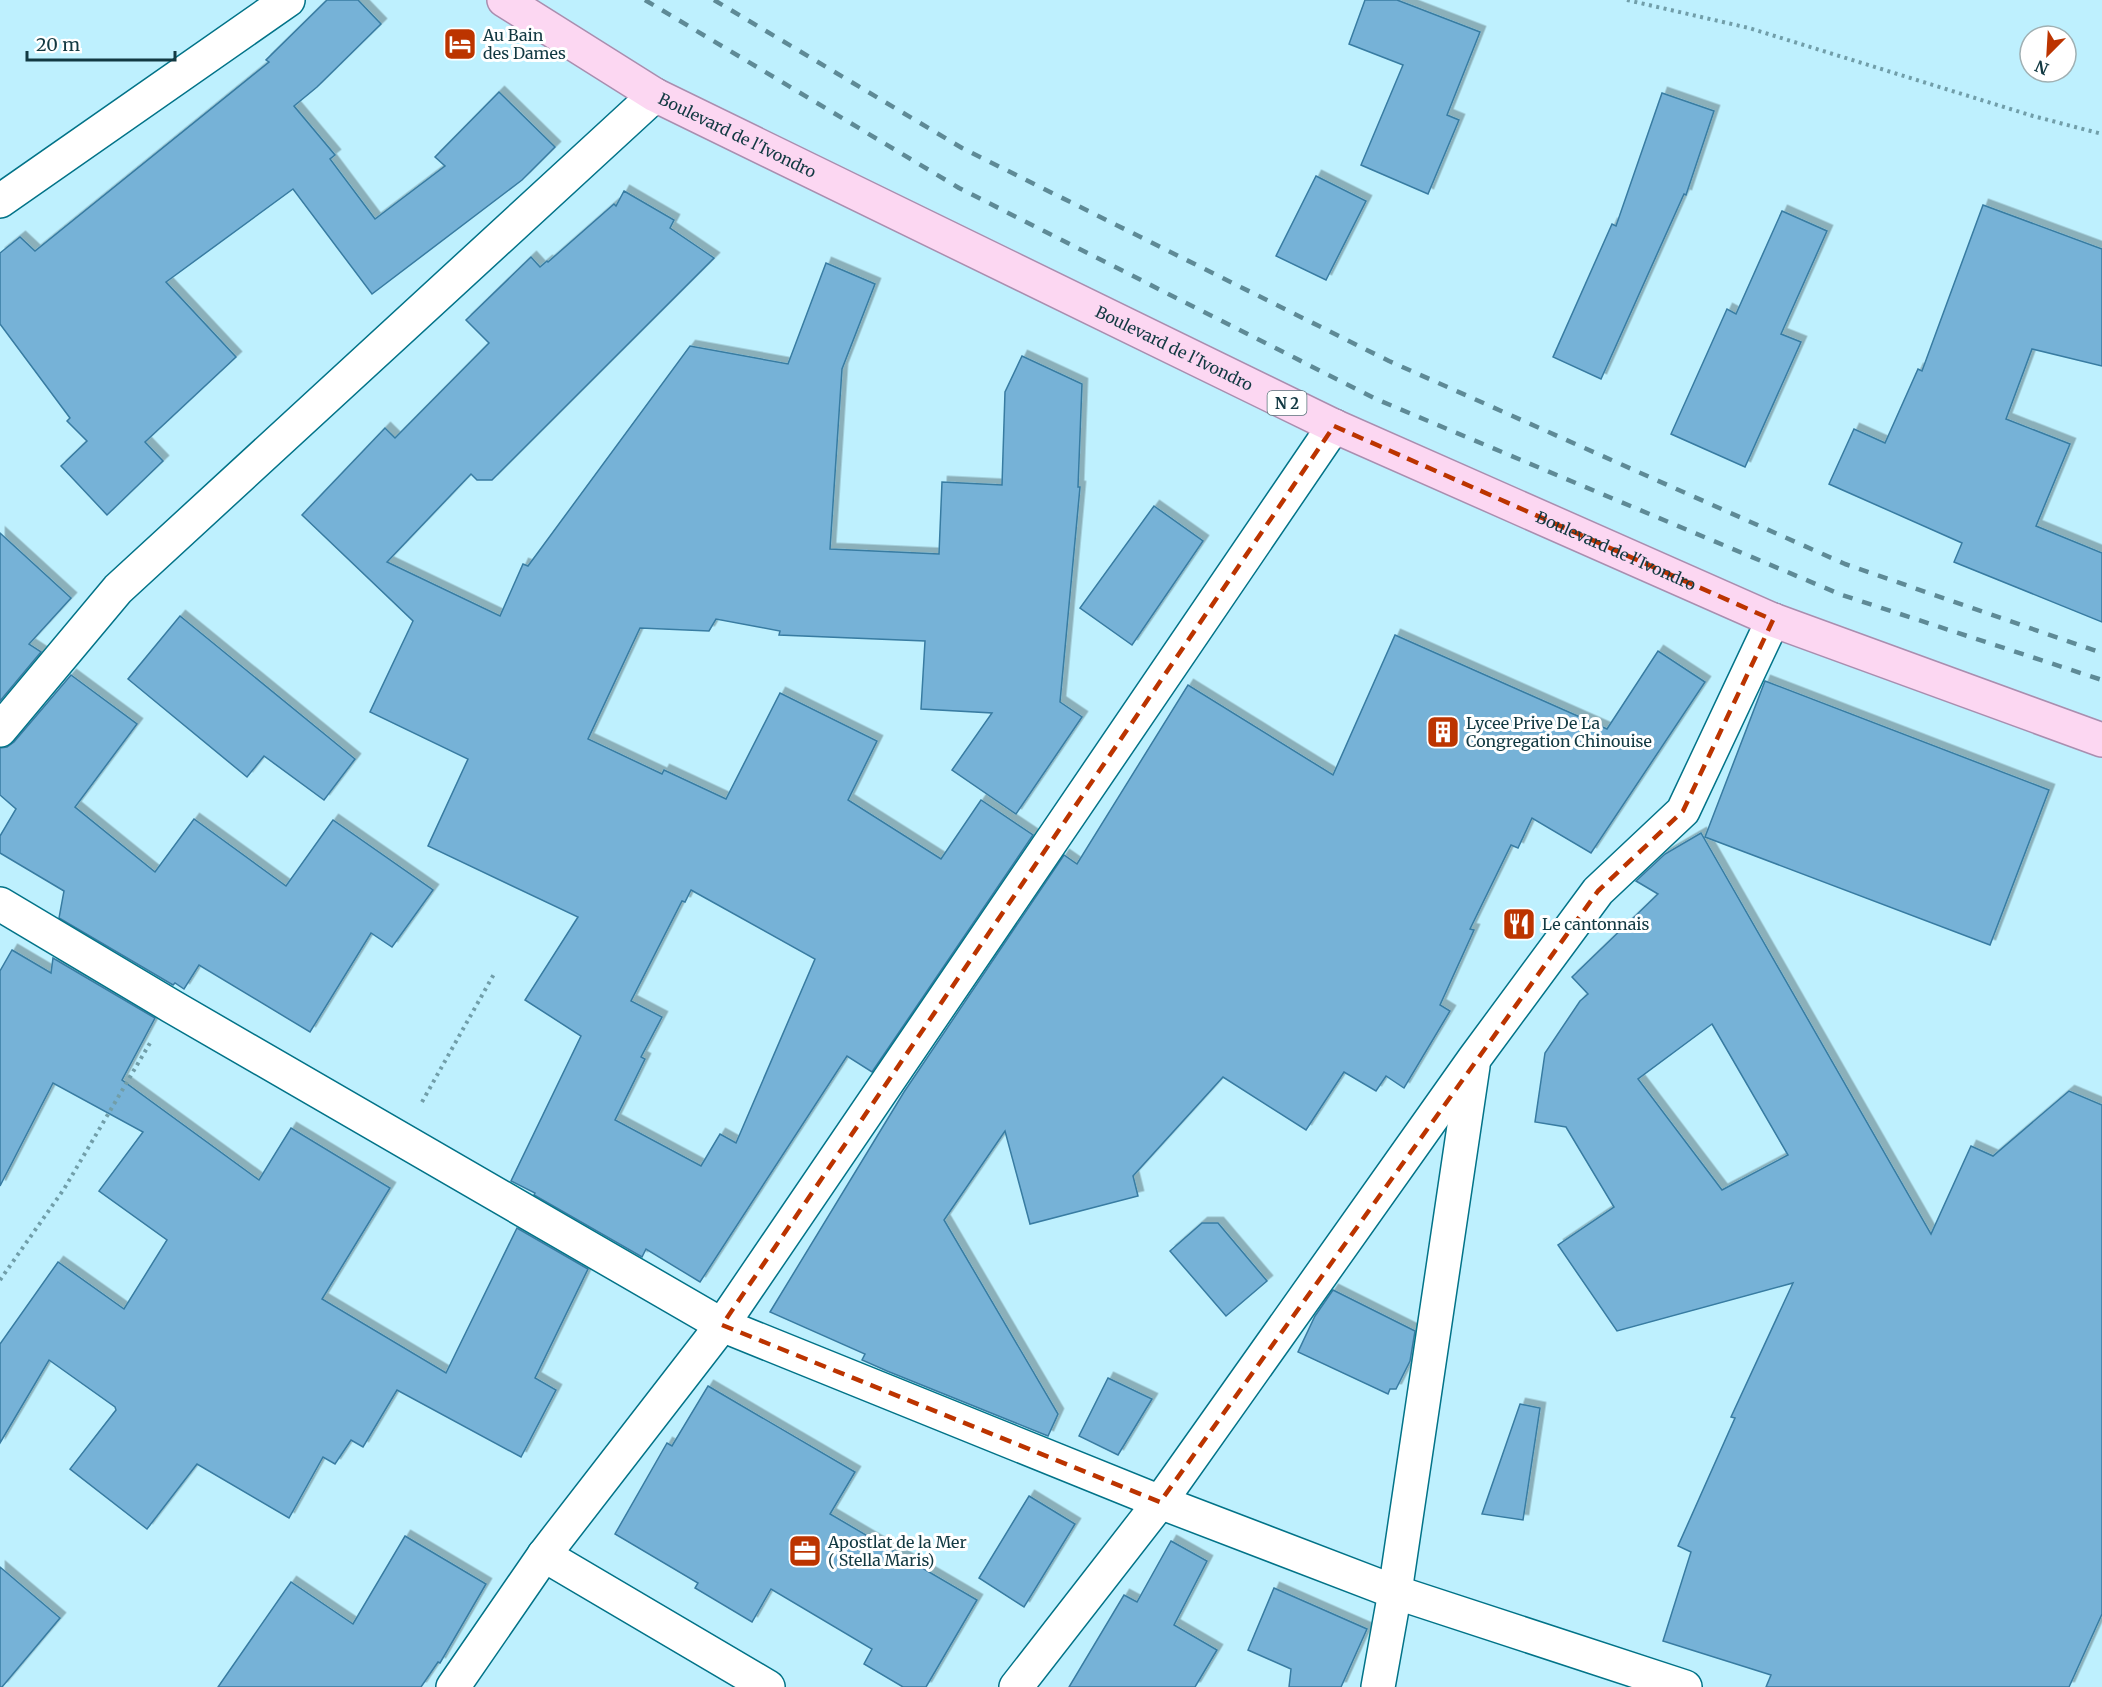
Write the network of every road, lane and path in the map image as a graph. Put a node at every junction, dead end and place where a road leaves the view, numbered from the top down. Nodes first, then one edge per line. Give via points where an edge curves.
1 (288, 0) edge
2 (504, 0) edge
3 (1627, 0) edge
4 (655, 95) junction
5 (2102, 134) edge
6 (0, 201) edge
7 (1334, 426) junction
8 (1773, 620) junction
9 (0, 730) edge
10 (2102, 740) edge
11 (0, 904) edge
12 (494, 974) dead end
13 (171, 1006) junction
14 (1474, 1059) junction
15 (401, 1140) junction
16 (0, 1280) edge
17 (722, 1325) junction
18 (1160, 1502) junction
19 (544, 1555) junction
20 (1395, 1592) junction
21 (453, 1687) edge
22 (768, 1687) edge
23 (1016, 1687) edge
24 (1378, 1687) edge
25 (1685, 1687) edge

1 - 6 street
2 - 4 main road, Boulevard de l'Ivondro / N 2
3 - 5 path via 1749,28
4 - 7 main road, Boulevard de l'Ivondro / N 2
4 - 9 street via 118,589
7 - 8 main road, Boulevard de l'Ivondro / N 2
7 - 17 street
8 - 10 main road, Boulevard de l'Ivondro / N 2
8 - 14 street via 1683,811 1598,891
11 - 13 street
12 - 15 path
13 - 15 street
13 - 16 path via 64,1189
14 - 18 street
14 - 20 street
15 - 17 street
17 - 18 street
17 - 19 street
18 - 20 street
18 - 23 street
19 - 21 street
19 - 22 street
20 - 24 street
20 - 25 street

